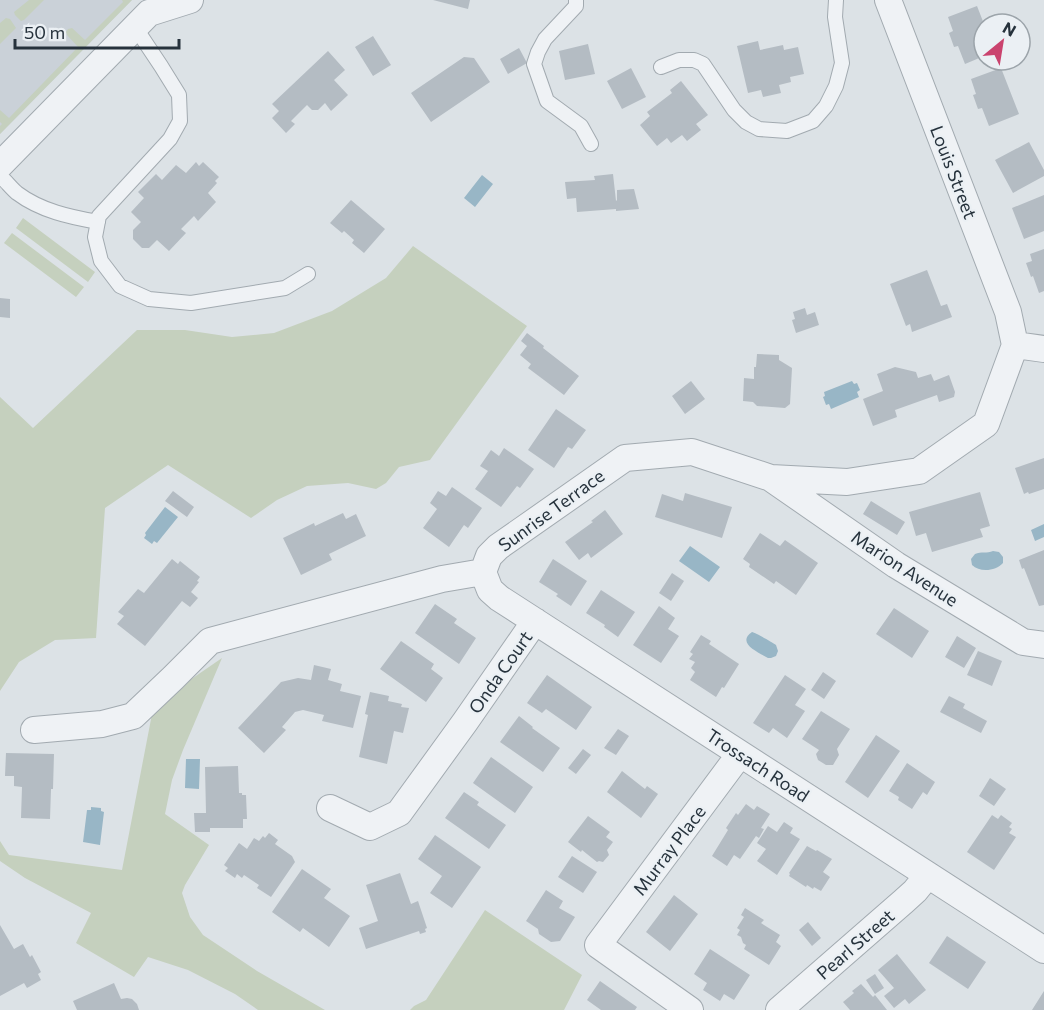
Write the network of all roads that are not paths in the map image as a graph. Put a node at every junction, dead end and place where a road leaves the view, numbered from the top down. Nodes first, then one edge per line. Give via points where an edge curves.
1 (190, 0) edge
2 (576, 0) edge
3 (836, 0) edge
4 (888, 0) edge
5 (135, 27) junction
6 (661, 67) dead end
7 (591, 144) dead end
8 (0, 165) edge
9 (0, 176) edge
10 (98, 222) junction
11 (308, 274) dead end
12 (1015, 345) junction
13 (1044, 349) edge
14 (771, 478) junction
15 (483, 572) junction
16 (535, 621) junction
17 (1044, 645) edge
18 (34, 730) dead end
19 (740, 754) junction
20 (330, 808) dead end
21 (928, 874) junction
22 (1044, 950) edge
23 (690, 1010) edge
24 (779, 1010) edge

1 - 5 street via 149,13
2 - 7 lane via 576,6 545,39 534,64 547,101 581,126
3 - 6 lane via 842,63 836,86 813,121 787,131 759,129 747,122 734,110 703,64 679,60
4 - 12 street, Louis Street via 1008,312
5 - 8 street
5 - 10 lane via 178,95 180,120 170,139 99,216
9 - 10 lane via 17,193 40,206
10 - 11 lane via 95,237 100,261 120,286 149,299 191,303 249,294 285,288
12 - 13 street
12 - 14 street, Sunrise Terrace via 986,424 919,471 847,482
14 - 15 street, Sunrise Terrace via 692,452 625,458 498,547 486,561
14 - 17 street, Marion Avenue via 896,565 1023,642
15 - 16 street, Trossach Road via 494,594
15 - 18 street via 442,579 210,640 133,716 102,724
16 - 19 street, Trossach Road
16 - 20 street, Onda Court via 399,813 370,827
19 - 21 street, Trossach Road
19 - 23 street, Murray Place via 598,945
21 - 22 street, Trossach Road
21 - 24 street, Pearl Street via 915,891

